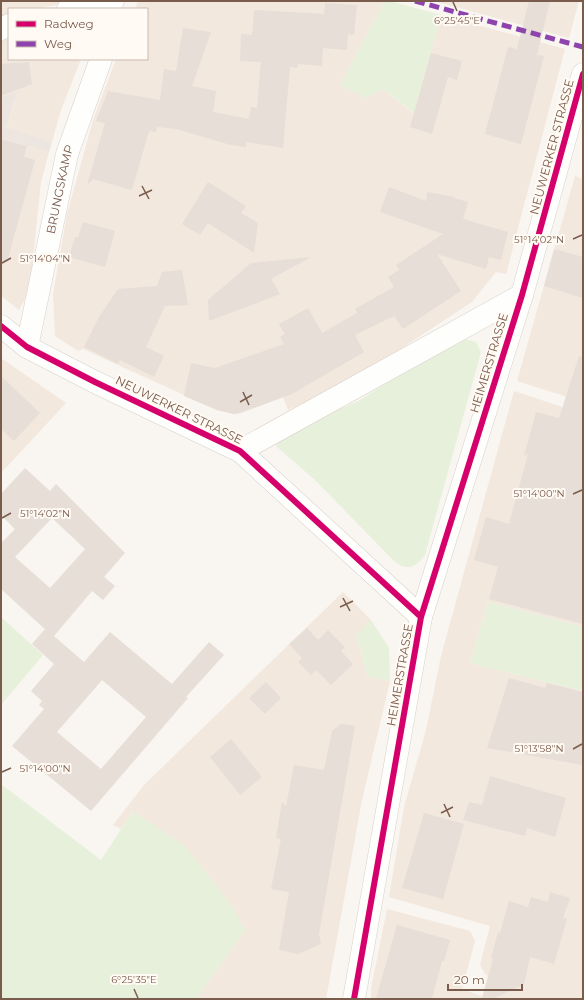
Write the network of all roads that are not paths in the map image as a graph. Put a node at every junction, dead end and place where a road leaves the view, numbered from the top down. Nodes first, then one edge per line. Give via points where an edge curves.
1 (113, 1) edge
2 (74, 8) edge
3 (101, 60) edge
4 (583, 74) edge
5 (522, 295) junction
6 (1, 326) edge
7 (28, 347) junction
8 (240, 451) junction
9 (421, 617) junction
10 (354, 999) edge

1 - 2 street
3 - 7 street, BRUNGSKAMP via 67,154
4 - 5 street, NEUWERKER STRASSE
5 - 8 street, NEUWERKER STRASSE
5 - 9 street, HEIMERSTRASSE
6 - 7 street, NEUWERKER STRASSE
7 - 8 street, NEUWERKER STRASSE
8 - 9 street, NEUWERKER STRASSE
9 - 10 street, HEIMERSTRASSE

